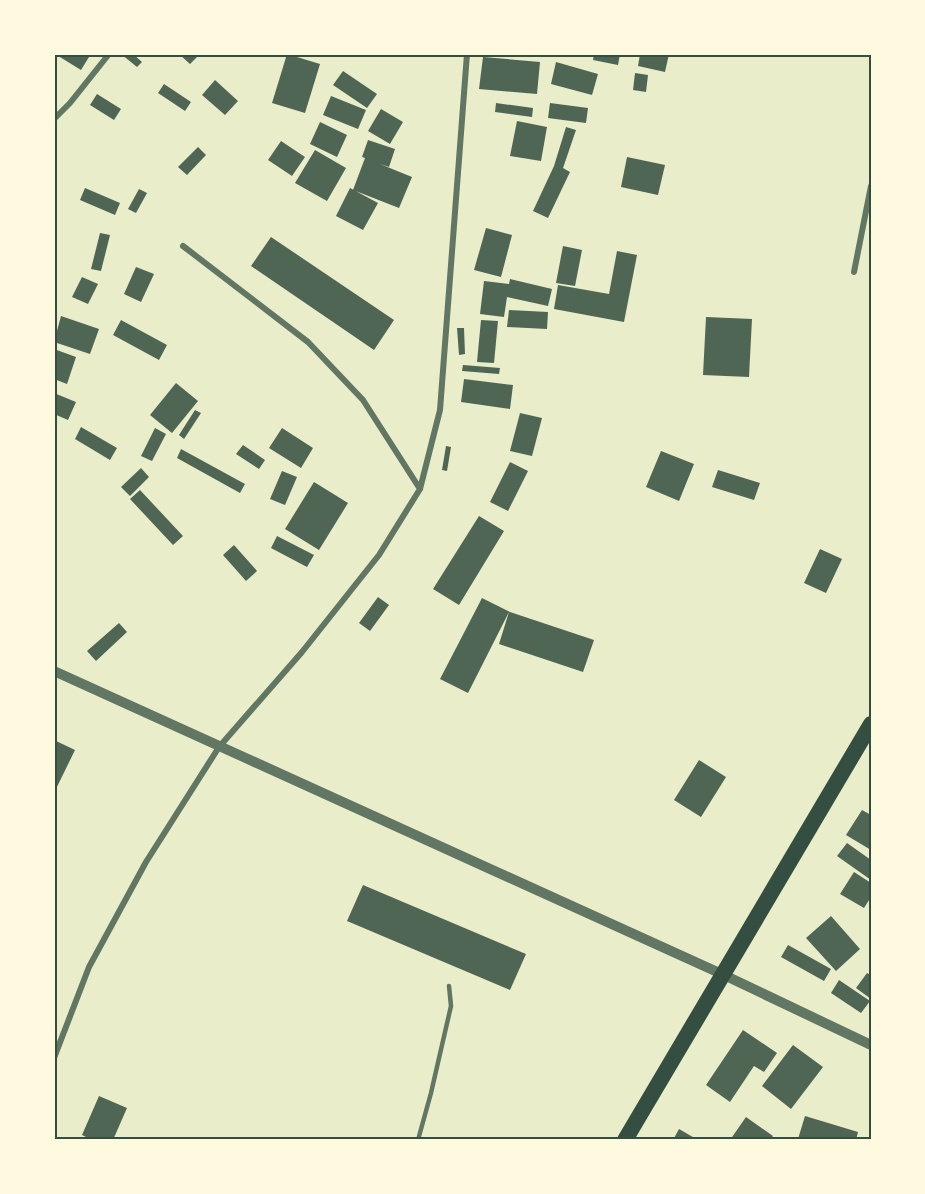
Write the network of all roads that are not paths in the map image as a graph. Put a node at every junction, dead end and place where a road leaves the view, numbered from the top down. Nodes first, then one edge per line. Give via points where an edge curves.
1 (109, 54) edge
2 (467, 54) edge
3 (54, 119) edge
4 (871, 186) edge
5 (183, 246) dead end
6 (854, 272) dead end
7 (420, 489) junction
8 (54, 671) edge
9 (871, 724) edge
10 (219, 747) junction
11 (724, 975) junction
12 (449, 986) dead end
13 (871, 1045) edge
14 (54, 1058) edge
15 (417, 1140) edge
16 (625, 1140) edge

1 - 3 street
2 - 7 street via 440,410
4 - 6 street
5 - 7 street via 316,351 363,400
7 - 10 street via 365,573
8 - 10 street
9 - 11 highway
10 - 11 street
10 - 14 street via 146,862 89,967
11 - 13 street
11 - 16 highway
12 - 15 lane via 451,1006

